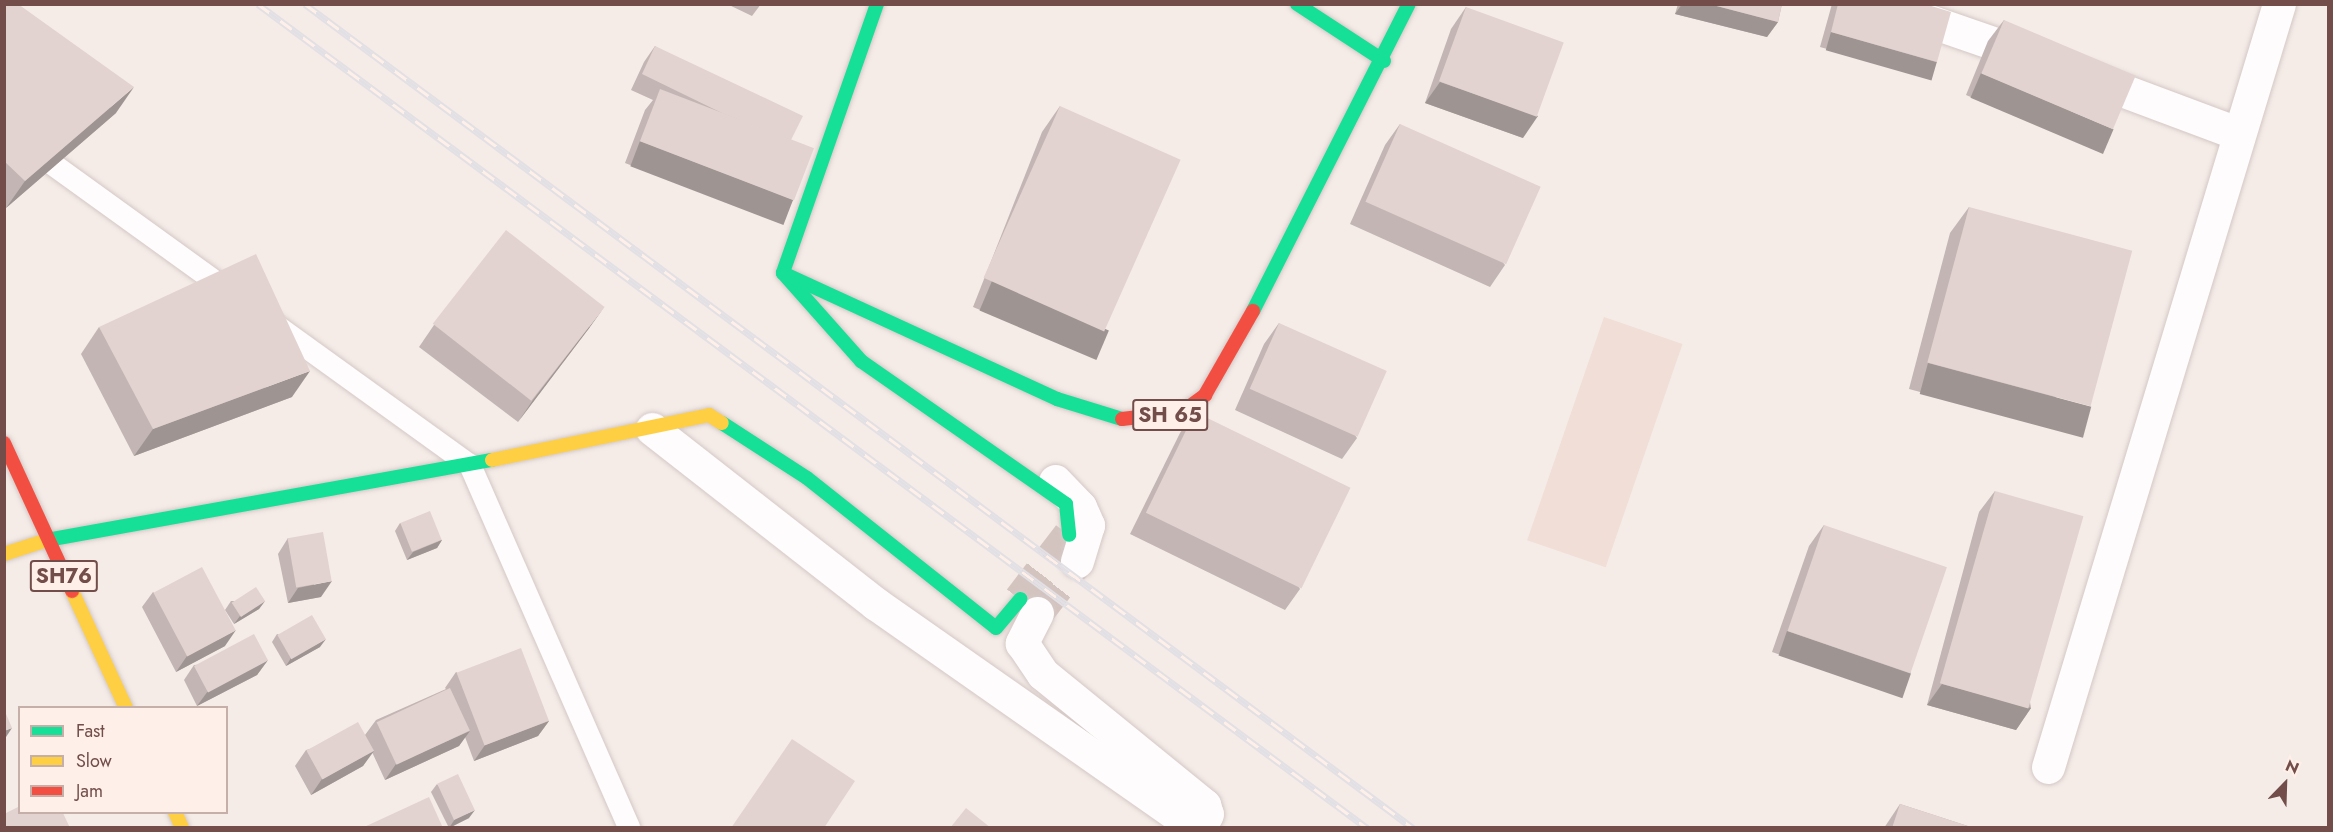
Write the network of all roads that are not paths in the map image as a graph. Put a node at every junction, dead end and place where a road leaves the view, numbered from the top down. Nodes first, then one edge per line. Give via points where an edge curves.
1 (1297, 4) edge
2 (1409, 4) edge
3 (1880, 4) edge
4 (2279, 4) edge
5 (874, 6) edge
6 (1384, 61) junction
7 (2237, 133) junction
8 (4, 140) edge
9 (788, 276) junction
10 (652, 429) junction
11 (4, 443) edge
12 (470, 465) junction
13 (47, 540) junction
14 (1073, 548) tunnel mouth
15 (4, 554) edge
16 (1028, 606) joint
17 (125, 706) edge
18 (2048, 767) dead end
19 (175, 814) edge
20 (182, 828) edge
21 (629, 828) edge
22 (1198, 828) edge

1 - 6 main road
2 - 6 main road
3 - 7 street
4 - 7 street
5 - 9 main road
6 - 9 main road, SH 65 via 1222,372 1182,412 1124,420 1057,399
7 - 18 street
8 - 12 lane via 37,153
9 - 14 street via 905,384 1062,487 1088,525
10 - 12 main road
10 - 16 main road via 709,415 807,478 996,628
10 - 22 street via 876,604
11 - 13 main road, SH76
12 - 13 main road
12 - 21 lane
13 - 15 main road
13 - 17 main road, SH76
16 - 22 street via 1022,643 1043,674 1203,806 1207,814
19 - 20 main road

